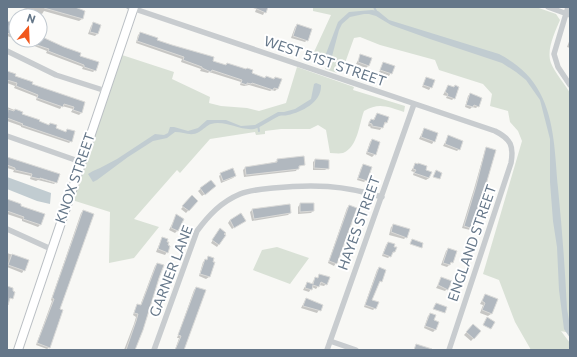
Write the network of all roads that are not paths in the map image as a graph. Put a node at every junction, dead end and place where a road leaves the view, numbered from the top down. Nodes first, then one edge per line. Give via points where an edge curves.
1 (132, 7) edge
2 (548, 7) edge
3 (568, 7) edge
4 (568, 14) edge
5 (7, 50) edge
6 (570, 85) edge
7 (106, 91) junction
8 (414, 104) junction
9 (7, 136) edge
10 (510, 142) joint
11 (81, 162) junction
12 (382, 197) junction
13 (7, 229) edge
14 (51, 249) junction
15 (330, 341) junction
16 (18, 350) edge
17 (154, 350) edge
18 (327, 350) edge
19 (356, 350) edge
20 (449, 350) edge

1 - 7 street, KNOX STREET
1 - 8 street, WEST 51ST STREET
2 - 4 street
3 - 4 street
4 - 6 street via 554,54 558,67
5 - 7 street via 56,75
7 - 11 street, KNOX STREET
8 - 10 street, WEST 51ST STREET via 495,131
8 - 12 street, HAYES STREET
9 - 11 street
10 - 20 street, ENGLAND STREET via 513,153 511,163
11 - 14 street, KNOX STREET
12 - 15 street, HAYES STREET
12 - 17 street, GARNER LANE via 333,186 291,186 241,194 217,208 197,231
13 - 14 street
14 - 16 street, KNOX STREET
15 - 18 street, HAYES STREET
15 - 19 street

